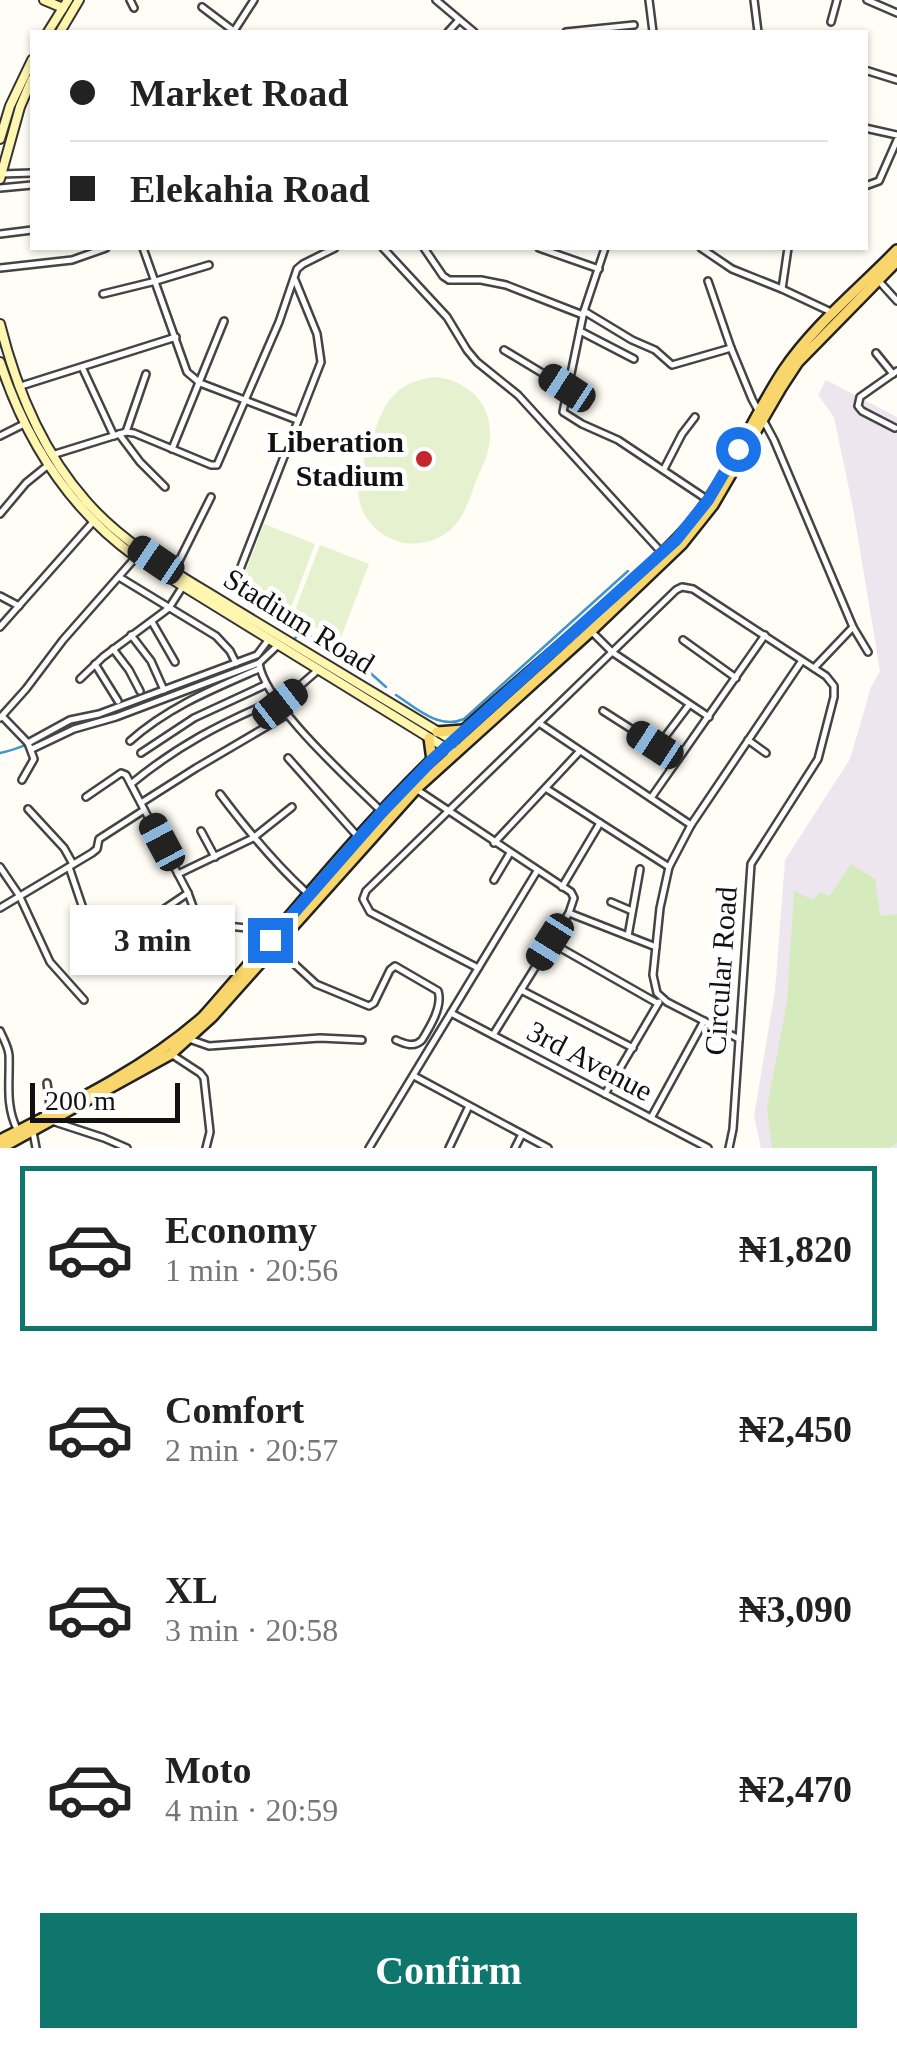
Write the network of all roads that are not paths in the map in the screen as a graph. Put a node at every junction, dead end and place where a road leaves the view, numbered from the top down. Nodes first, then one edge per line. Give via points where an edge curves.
1 (44, 0) edge
2 (130, 0) edge
3 (254, 0) edge
4 (436, 0) edge
5 (649, 0) edge
6 (754, 0) edge
7 (837, 0) edge
8 (867, 0) edge
9 (69, 4) edge
10 (202, 7) dead end
11 (134, 8) dead end
12 (897, 13) edge
13 (459, 20) junction
14 (831, 22) dead end
15 (634, 25) dead end
16 (50, 30) edge
17 (61, 30) edge
18 (231, 30) edge
19 (235, 30) edge
20 (450, 30) edge
21 (472, 30) edge
22 (585, 30) edge
23 (653, 30) edge
24 (758, 30) edge
25 (30, 64) edge
26 (868, 71) edge
27 (897, 80) edge
28 (30, 84) edge
29 (868, 129) edge
30 (0, 138) edge
31 (897, 138) edge
32 (30, 173) edge
33 (1, 177) edge
34 (30, 185) edge
35 (868, 186) edge
36 (0, 188) edge
37 (30, 230) edge
38 (0, 234) edge
39 (100, 250) edge
40 (144, 250) edge
41 (323, 250) edge
42 (386, 250) edge
43 (425, 250) edge
44 (545, 250) edge
45 (604, 250) edge
46 (704, 250) edge
47 (788, 250) edge
48 (897, 250) edge
49 (897, 261) edge
50 (208, 265) dead end
51 (0, 268) edge
52 (599, 269) junction
53 (294, 277) junction
54 (708, 280) dead end
55 (878, 280) junction
56 (156, 282) junction
57 (782, 289) junction
58 (103, 294) dead end
59 (897, 300) edge
60 (584, 313) junction
61 (834, 314) junction
62 (224, 322) dead end
63 (0, 324) edge
64 (580, 331) junction
65 (176, 337) junction
66 (731, 348) junction
67 (504, 350) dead end
68 (876, 353) dead end
69 (634, 359) dead end
70 (0, 362) edge
71 (82, 368) junction
72 (895, 372) edge
73 (146, 374) dead end
74 (200, 382) junction
75 (4, 387) edge
76 (20, 387) junction
77 (567, 388) junction
78 (246, 400) junction
79 (761, 414) junction
80 (696, 417) dead end
81 (297, 420) junction
82 (24, 424) junction
83 (895, 428) edge
84 (120, 434) junction
85 (0, 436) edge
86 (172, 449) junction
87 (52, 455) junction
88 (47, 466) junction
89 (664, 469) junction
90 (68, 487) junction
91 (165, 487) dead end
92 (212, 497) dead end
93 (708, 500) junction
94 (0, 514) edge
95 (93, 522) junction
96 (136, 557) junction
97 (663, 558) junction
98 (174, 570) junction
99 (119, 577) junction
100 (235, 582) dead end
101 (183, 586) junction
102 (0, 596) edge
103 (19, 606) junction
104 (170, 608) junction
105 (152, 622) junction
106 (0, 627) edge
107 (853, 627) junction
108 (590, 631) junction
109 (765, 635) junction
110 (131, 636) junction
111 (269, 639) junction
112 (683, 640) dead end
113 (278, 645) junction
114 (113, 649) junction
115 (612, 652) junction
116 (868, 652) dead end
117 (802, 660) junction
118 (175, 662) dead end
119 (236, 663) junction
120 (96, 664) junction
121 (259, 666) junction
122 (814, 668) junction
123 (318, 670) junction
124 (736, 678) junction
125 (80, 679) dead end
126 (266, 685) junction
127 (164, 690) junction
128 (140, 691) dead end
129 (118, 700) dead end
130 (278, 702) junction
131 (690, 704) junction
132 (603, 712) dead end
133 (288, 714) junction
134 (1, 717) edge
135 (709, 717) junction
136 (539, 724) junction
137 (465, 729) junction
138 (433, 735) junction
139 (748, 740) junction
140 (130, 741) dead end
141 (30, 746) junction
142 (453, 747) junction
143 (579, 752) junction
144 (141, 753) dead end
145 (766, 753) dead end
146 (288, 758) dead end
147 (432, 760) junction
148 (22, 780) dead end
149 (131, 784) junction
150 (416, 789) junction
151 (547, 789) junction
152 (220, 794) dead end
153 (86, 797) dead end
154 (651, 798) junction
155 (143, 807) junction
156 (292, 807) dead end
157 (28, 810) dead end
158 (382, 812) junction
159 (448, 812) junction
160 (600, 824) junction
161 (691, 825) junction
162 (202, 831) dead end
163 (253, 838) junction
164 (359, 838) junction
165 (494, 843) junction
166 (510, 853) junction
167 (216, 857) junction
168 (71, 866) junction
169 (0, 867) edge
170 (669, 868) junction
171 (640, 869) dead end
172 (537, 871) junction
173 (178, 874) junction
174 (494, 880) dead end
175 (562, 887) junction
176 (188, 893) junction
177 (19, 895) junction
178 (310, 895) junction
179 (611, 902) dead end
180 (0, 908) edge
181 (632, 910) junction
182 (568, 914) junction
183 (628, 936) junction
184 (274, 940) junction
185 (550, 942) junction
186 (656, 948) junction
187 (478, 968) junction
188 (521, 990) junction
189 (84, 1000) dead end
190 (660, 1002) junction
191 (451, 1013) junction
192 (704, 1021) junction
193 (0, 1031) edge
194 (493, 1034) junction
195 (189, 1039) junction
196 (739, 1039) junction
197 (362, 1040) dead end
198 (396, 1040) dead end
199 (633, 1048) junction
200 (171, 1054) junction
201 (414, 1076) junction
202 (47, 1083) dead end
203 (605, 1094) junction
204 (469, 1106) junction
205 (51, 1117) junction
206 (651, 1118) junction
207 (18, 1130) junction
208 (32, 1132) junction
209 (522, 1134) junction
210 (0, 1140) edge
211 (108, 1144) edge
212 (1, 1148) edge
213 (36, 1148) edge
214 (127, 1148) edge
215 (206, 1148) edge
216 (369, 1148) edge
217 (449, 1148) edge
218 (514, 1148) edge
219 (548, 1148) edge
220 (708, 1148) edge
221 (729, 1148) edge

1 - 9 main road
2 - 11 street
3 - 19 street
4 - 13 street
5 - 23 street
6 - 24 street
7 - 14 street
8 - 12 street
9 - 16 main road
9 - 17 main road
10 - 18 street
13 - 20 street
13 - 21 street
15 - 22 street
25 - 30 main road
26 - 27 street
28 - 33 main road
29 - 31 street
31 - 35 street via 879,181
32 - 33 street
34 - 36 street
37 - 38 street
39 - 51 street
40 - 56 street
41 - 53 street
42 - 97 street via 477,362 518,394
43 - 60 street via 449,280 506,286
44 - 52 street
45 - 52 street
46 - 57 street via 732,270
47 - 57 street
48 - 61 main road
49 - 55 main road
50 - 56 street
52 - 60 street
53 - 78 street
53 - 81 street via 321,354
54 - 66 street
55 - 59 street
55 - 79 main road via 798,362
56 - 58 street
56 - 65 street
57 - 61 street
60 - 64 street
60 - 66 street via 672,365
61 - 79 main road via 790,361
62 - 74 street
63 - 76 main road, Stadium Road
64 - 69 street
64 - 77 street
65 - 71 street
65 - 74 street via 188,372
66 - 79 street
67 - 77 street
68 - 72 street
70 - 75 main road, Stadium Road
71 - 76 street
71 - 84 street
72 - 83 street via 860,396 858,406
73 - 84 street
74 - 78 street
74 - 86 street
75 - 82 main road, Stadium Road
76 - 87 main road, Stadium Road
77 - 89 street via 564,413
78 - 81 street
78 - 86 street via 217,465
79 - 93 main road
79 - 97 main road via 714,506
79 - 107 street
80 - 89 street
81 - 100 street
82 - 85 street
82 - 88 main road, Stadium Road
84 - 86 street
84 - 87 street
84 - 91 street
87 - 90 main road, Stadium Road
88 - 90 main road, Stadium Road
88 - 94 street
89 - 93 street
90 - 95 main road, Stadium Road
90 - 98 main road, Stadium Road via 117,532
92 - 98 street
93 - 97 main road
95 - 96 main road, Stadium Road
95 - 103 street
96 - 99 street
96 - 101 main road, Stadium Road
97 - 108 main road
97 - 137 main road
98 - 138 main road, Stadium Road
99 - 104 street
99 - 134 street
101 - 104 street
101 - 111 main road, Stadium Road
102 - 103 street
103 - 106 street
104 - 105 street
104 - 119 street via 216,636
105 - 110 street
105 - 118 street
107 - 116 street
107 - 122 street
108 - 115 street
108 - 142 main road
109 - 115 street via 682,587
109 - 117 street
109 - 124 street
110 - 114 street
110 - 127 street
111 - 113 main road, Stadium Road
111 - 119 street via 260,652
112 - 124 street
113 - 121 street
113 - 123 main road, Stadium Road
114 - 120 street
114 - 128 street
115 - 131 street
115 - 136 street
117 - 122 street
117 - 139 street
119 - 127 street
120 - 125 street
120 - 129 street
121 - 126 street
121 - 140 street via 166,712
121 - 141 street
122 - 196 street, Circular Road via 831,682 834,697 818,760 751,864
123 - 130 street
123 - 138 main road, Stadium Road
124 - 135 street
126 - 130 street
126 - 144 street via 194,718
127 - 141 street via 70,720
130 - 133 street
130 - 149 street via 191,740
131 - 132 street via 658,746
131 - 135 street
133 - 155 street
133 - 158 street
134 - 141 street
135 - 154 street
136 - 143 street
136 - 159 street
137 - 138 main road
137 - 142 main road
138 - 142 main road, Stadium Road
138 - 147 main road
139 - 145 street
139 - 161 street
141 - 148 street via 34,759
142 - 147 main road
142 - 150 main road
143 - 151 street
143 - 154 street
146 - 164 street
147 - 158 main road
149 - 153 street via 121,773
149 - 155 street
150 - 159 street
150 - 184 main road
151 - 160 street
151 - 165 street
152 - 163 street
154 - 161 street
155 - 168 street
155 - 173 street
156 - 163 street
157 - 168 street via 64,848
158 - 164 main road
159 - 165 street
159 - 187 street via 363,899 370,912
160 - 170 street
160 - 175 street
161 - 170 street
162 - 167 street
163 - 167 street
163 - 178 street
164 - 178 main road
165 - 166 street
166 - 172 street
166 - 174 street
167 - 173 street
168 - 176 street via 97,940 151,918
168 - 177 street
169 - 177 street
170 - 186 street
171 - 181 street
172 - 175 street
172 - 187 street
173 - 176 street
175 - 182 street via 574,898
176 - 184 street via 200,924
177 - 180 street
177 - 189 street via 50,962
178 - 184 main road
179 - 181 street
181 - 183 street
182 - 183 street
182 - 185 street
183 - 186 street
184 - 195 main road
184 - 198 street via 316,984 369,1006 395,966 438,991 422,1040
184 - 205 main road via 179,1038
185 - 188 street
185 - 190 street
186 - 190 street
187 - 191 street
188 - 194 street
188 - 199 street
190 - 192 street
190 - 199 street
191 - 194 street, 3rd Avenue
191 - 201 street
192 - 196 street
192 - 206 street
193 - 207 street
194 - 203 street, 3rd Avenue
195 - 197 street via 210,1046
195 - 200 main road
196 - 221 street, Circular Road
199 - 203 street
200 - 205 main road
200 - 215 street via 204,1078
201 - 204 street
201 - 216 street
202 - 205 street
203 - 206 street, 3rd Avenue
204 - 209 street
204 - 217 street
205 - 207 main road
205 - 208 main road
205 - 211 street
206 - 220 street, 3rd Avenue
207 - 210 main road
208 - 212 main road
208 - 213 street
209 - 218 street
209 - 219 street
211 - 214 street

